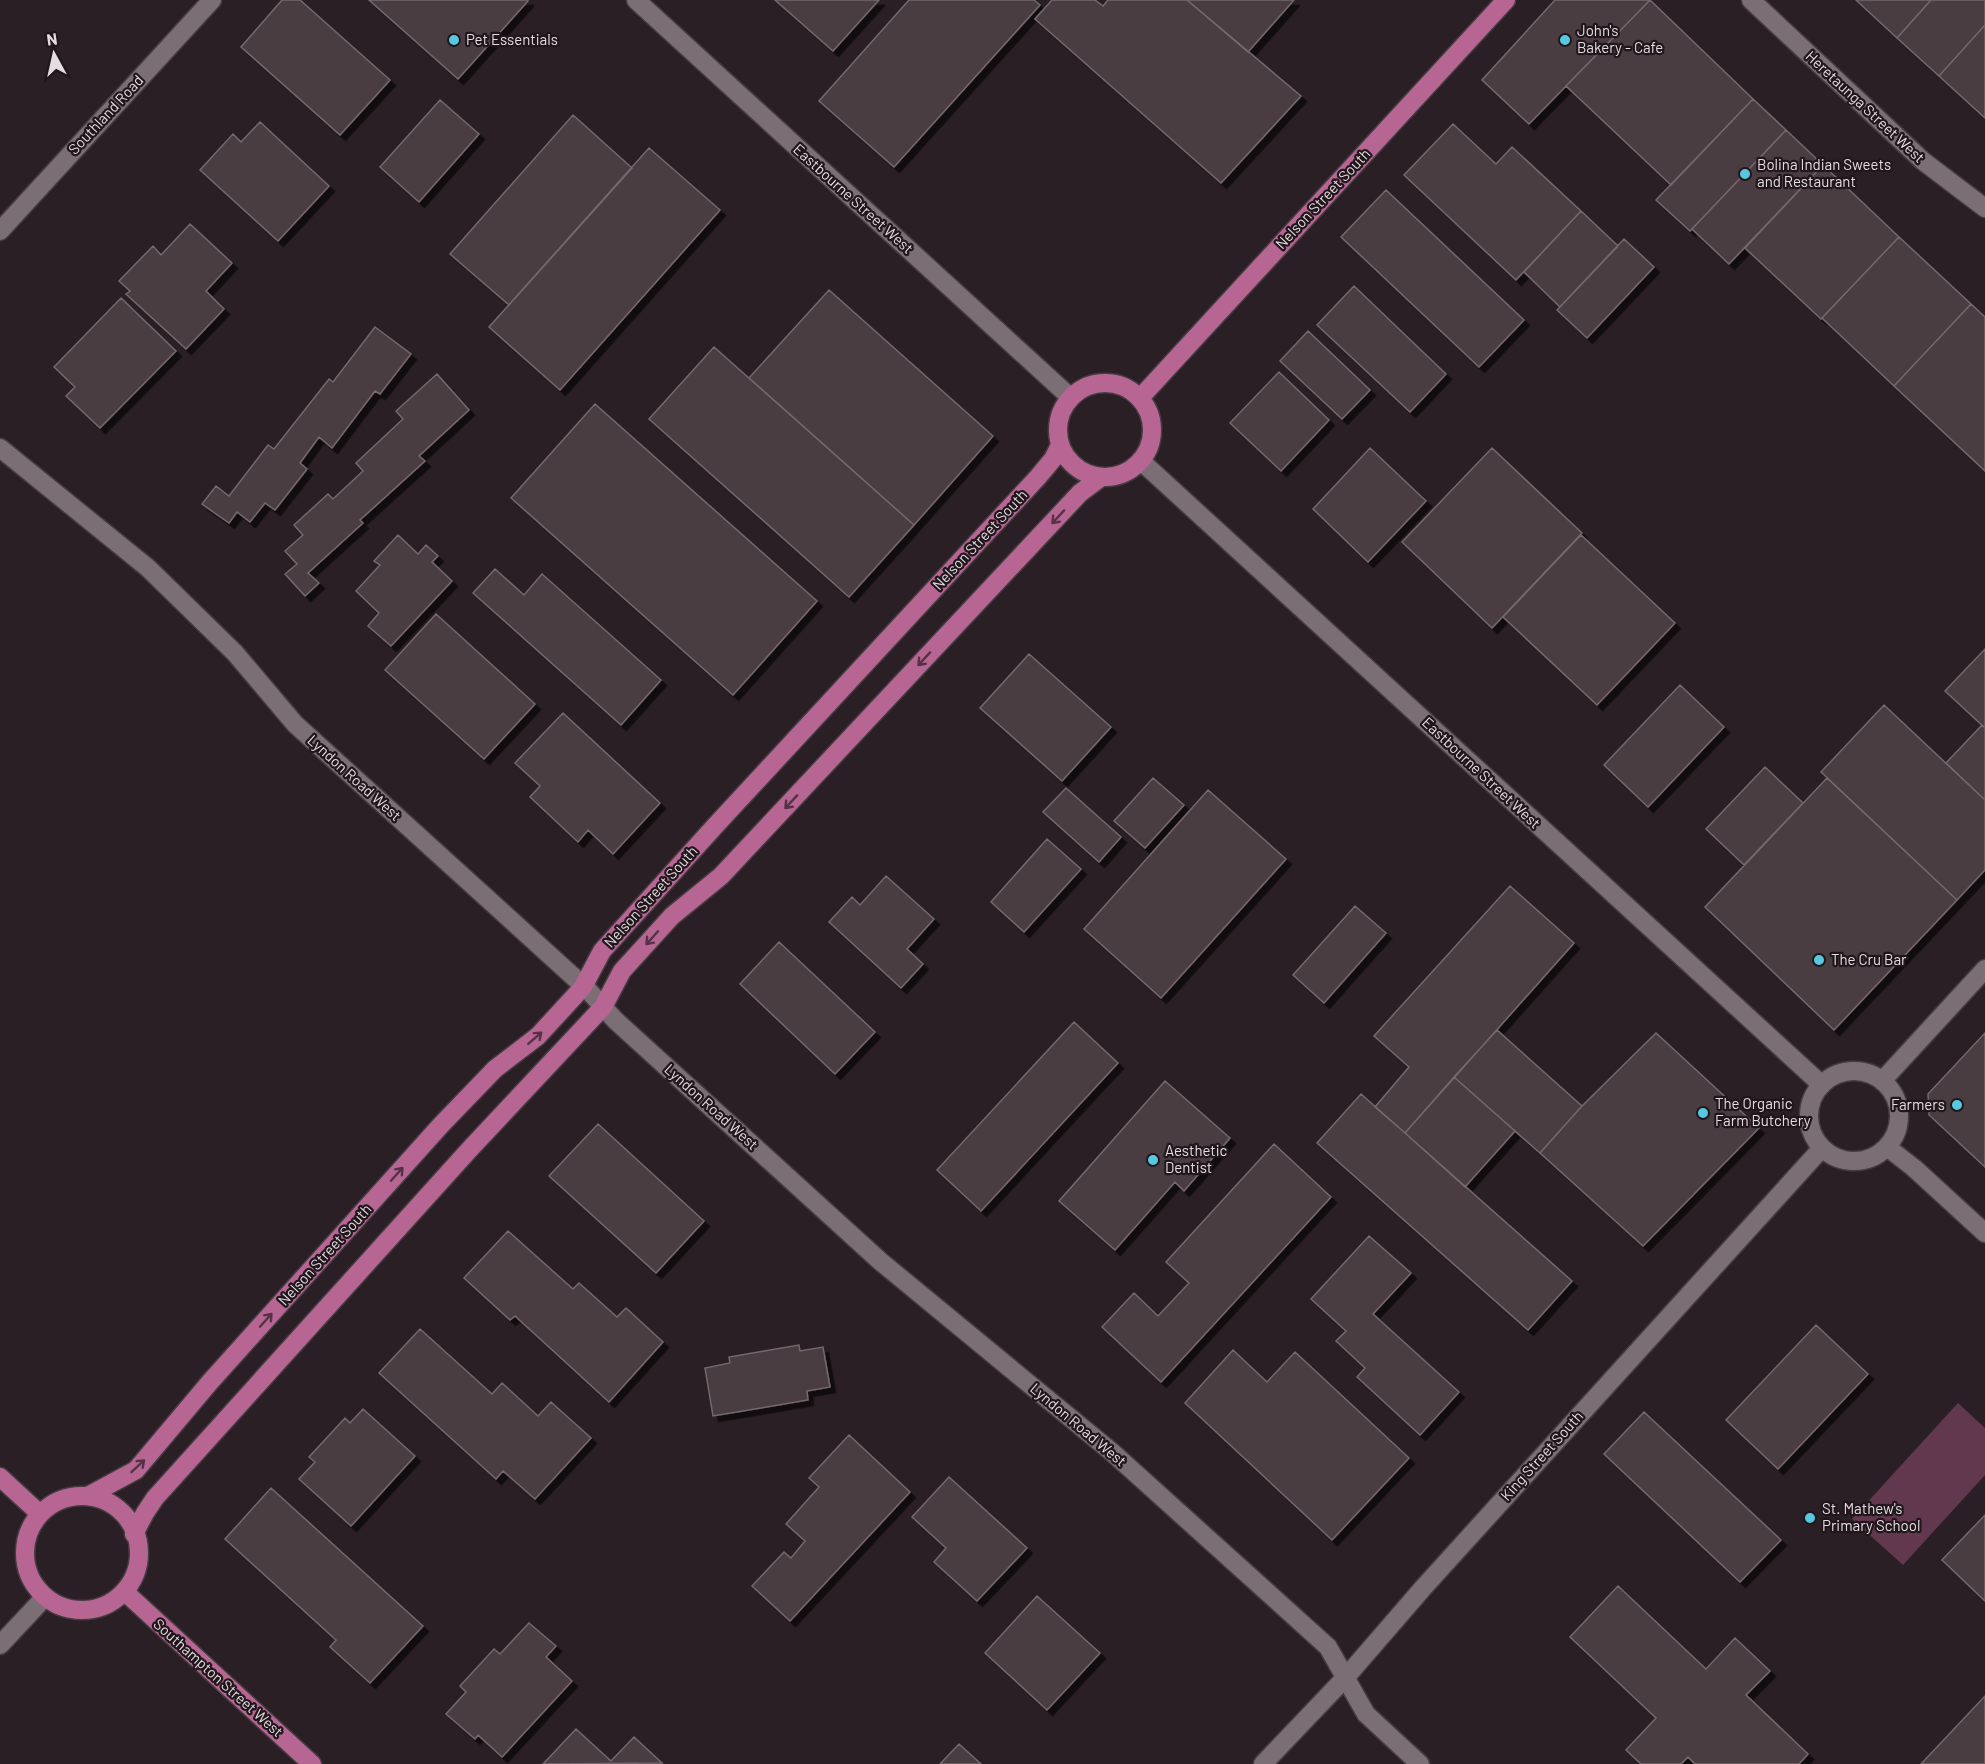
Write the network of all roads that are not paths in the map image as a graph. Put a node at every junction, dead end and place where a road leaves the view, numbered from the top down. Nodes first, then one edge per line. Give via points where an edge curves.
1 (212, 0) edge
2 (636, 0) edge
3 (1506, 0) edge
4 (1751, 0) edge
5 (1985, 208) edge
6 (0, 231) edge
7 (1071, 397) junction
8 (1140, 398) junction
9 (1060, 445) junction
10 (0, 448) edge
11 (1141, 460) junction
12 (1100, 478) junction
13 (1985, 969) edge
14 (583, 987) junction
15 (603, 1007) junction
16 (1882, 1081) junction
17 (1822, 1085) junction
18 (1887, 1147) junction
19 (1822, 1148) junction
20 (1985, 1233) edge
21 (0, 1477) edge
22 (88, 1496) junction
23 (39, 1513) junction
24 (135, 1534) junction
25 (125, 1592) junction
26 (44, 1598) junction
27 (0, 1645) edge
28 (1346, 1677) junction
29 (312, 1764) edge
30 (1263, 1764) edge
31 (1420, 1764) edge

1 - 6 street, Southland Road
2 - 7 street, Eastbourne Street West
3 - 8 main road, Nelson Street South
4 - 5 street, Heretaunga Street West via 1923,161
7 - 8 main road via 1097,383 1128,388
7 - 9 main road via 1058,424
8 - 11 main road via 1148,410 1152,429 1149,449
9 - 12 main road via 1072,465
9 - 14 main road, Nelson Street South via 1038,477 602,951
10 - 14 street, Lyndon Road West via 148,568 236,653 295,724
11 - 12 main road via 1130,471
11 - 17 street, Eastbourne Street West
12 -> 15 main road, Nelson Street South via 1080,493 721,876 672,916 622,970
13 - 16 street
14 - 15 street, Lyndon Road West
22 -> 14 main road, Nelson Street South via 136,1470 441,1125 495,1069 538,1036
15 - 24 main road, Nelson Street South via 155,1498
15 - 28 street, Lyndon Road West via 880,1261 1113,1452 1328,1647
16 - 17 street via 1862,1072 1851,1072 1830,1078
16 - 18 street via 1898,1106 1895,1134
17 - 19 street via 1814,1094 1809,1117 1814,1138
18 - 19 street via 1855,1161 1837,1158
18 - 20 street
19 - 28 street, King Street South
21 - 23 main road
22 - 23 main road via 70,1496
22 - 24 main road via 122,1509
23 - 26 main road via 28,1531 25,1548 32,1582
24 - 25 main road via 138,1558 134,1579
25 - 26 main road via 115,1601 82,1611
25 - 29 main road, Southampton Street West
26 - 27 street
28 - 30 street, King Street South
28 - 31 street, Lyndon Road West via 1366,1714

